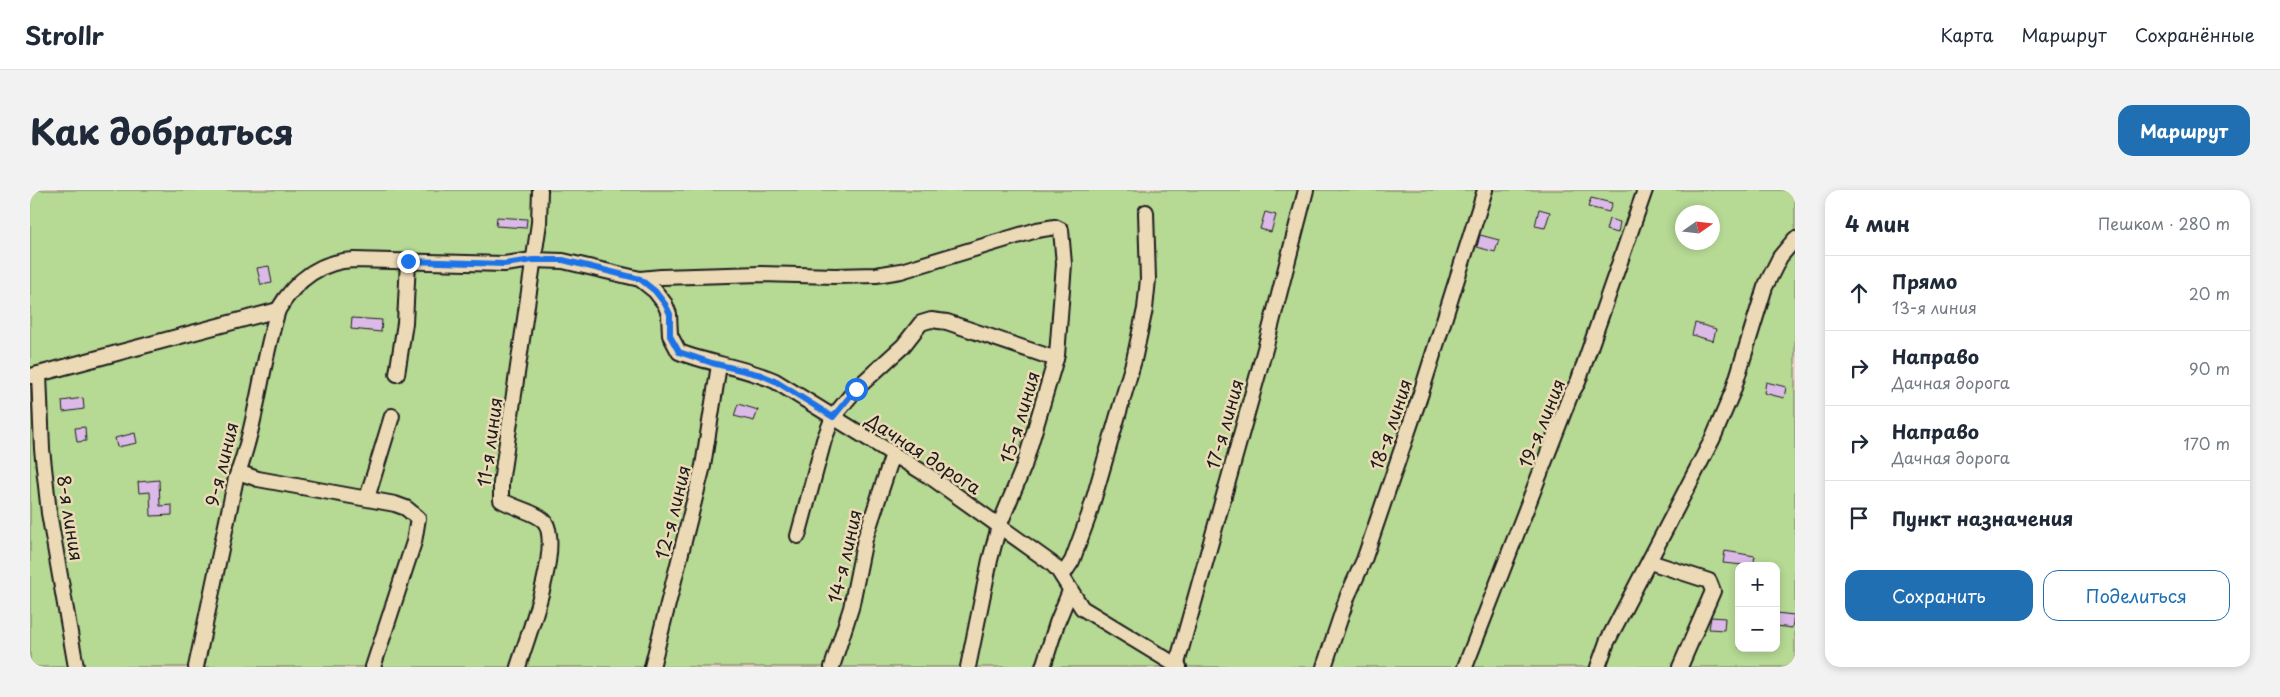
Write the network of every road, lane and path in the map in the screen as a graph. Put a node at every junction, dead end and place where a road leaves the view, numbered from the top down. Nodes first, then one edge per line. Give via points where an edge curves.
1 (540, 190) edge
2 (1306, 190) edge
3 (1485, 190) edge
4 (1645, 190) edge
5 (1146, 212) dead end
6 (1795, 239) edge
7 (533, 260) junction
8 (408, 261) junction
9 (304, 279) joint
10 (640, 279) junction
11 (278, 310) junction
12 (1056, 359) junction
13 (720, 365) junction
14 (396, 374) dead end
15 (34, 375) edge
16 (392, 416) dead end
17 (833, 417) junction
18 (893, 454) junction
19 (238, 472) junction
20 (367, 498) junction
21 (999, 526) junction
22 (798, 536) dead end
23 (1650, 562) junction
24 (1062, 576) junction
25 (1070, 591) junction
26 (76, 667) edge
27 (196, 667) edge
28 (373, 667) edge
29 (518, 667) edge
30 (652, 667) edge
31 (832, 667) edge
32 (968, 667) edge
33 (1043, 667) edge
34 (1177, 667) edge
35 (1324, 667) edge
36 (1465, 667) edge
37 (1598, 667) edge
38 (1680, 667) edge

1 - 7 street, 11-я линия
2 - 34 street, 17-я линия
3 - 35 street, 18-я линия via 1421,393
4 - 36 street, 19-я линия via 1578,382
5 - 24 street via 1146,309 1089,515 1072,560
6 - 23 street via 1780,257 1765,287 1733,392
7 - 8 street, Дачная дорога via 504,264
7 - 10 street, Дачная дорога via 563,260
7 - 29 street, 11-я линия via 501,500 512,508 538,516 545,522 550,541 543,586
8 - 9 street, Дачная дорога via 338,261 326,264
8 - 14 street via 405,323
9 - 11 street, 9-я линия
10 - 12 street, 15-я линия via 762,274 836,276 901,271 1055,227 1061,230 1064,264
10 - 13 street, Дачная дорога via 665,304 670,314 670,336 679,352
11 - 15 street
11 - 19 street, 9-я линия via 246,453
12 - 17 street via 947,322 931,320 921,323 903,346 856,389
12 - 21 street, 15-я линия via 1024,466
13 - 17 street, Дачная дорога via 775,381
13 - 30 street, 12-я линия via 703,466
15 - 26 street, 8-я линия via 49,513
16 - 20 street
17 - 18 street, Дачная дорога
17 - 22 street
18 - 21 street, Дачная дорога
18 - 31 street, 14-я линия via 865,539 851,608
19 - 20 street via 258,479
19 - 27 street, 9-я линия
20 - 28 street via 406,508 418,518 414,542
21 - 24 street, Дачная дорога via 1051,563
21 - 32 street, 15-я линия
23 - 37 street via 1607,642
23 - 38 street via 1709,581 1713,586
24 - 25 street, Дачная дорога
25 - 33 street
25 - 34 street, Дачная дорога via 1082,608 1094,617

